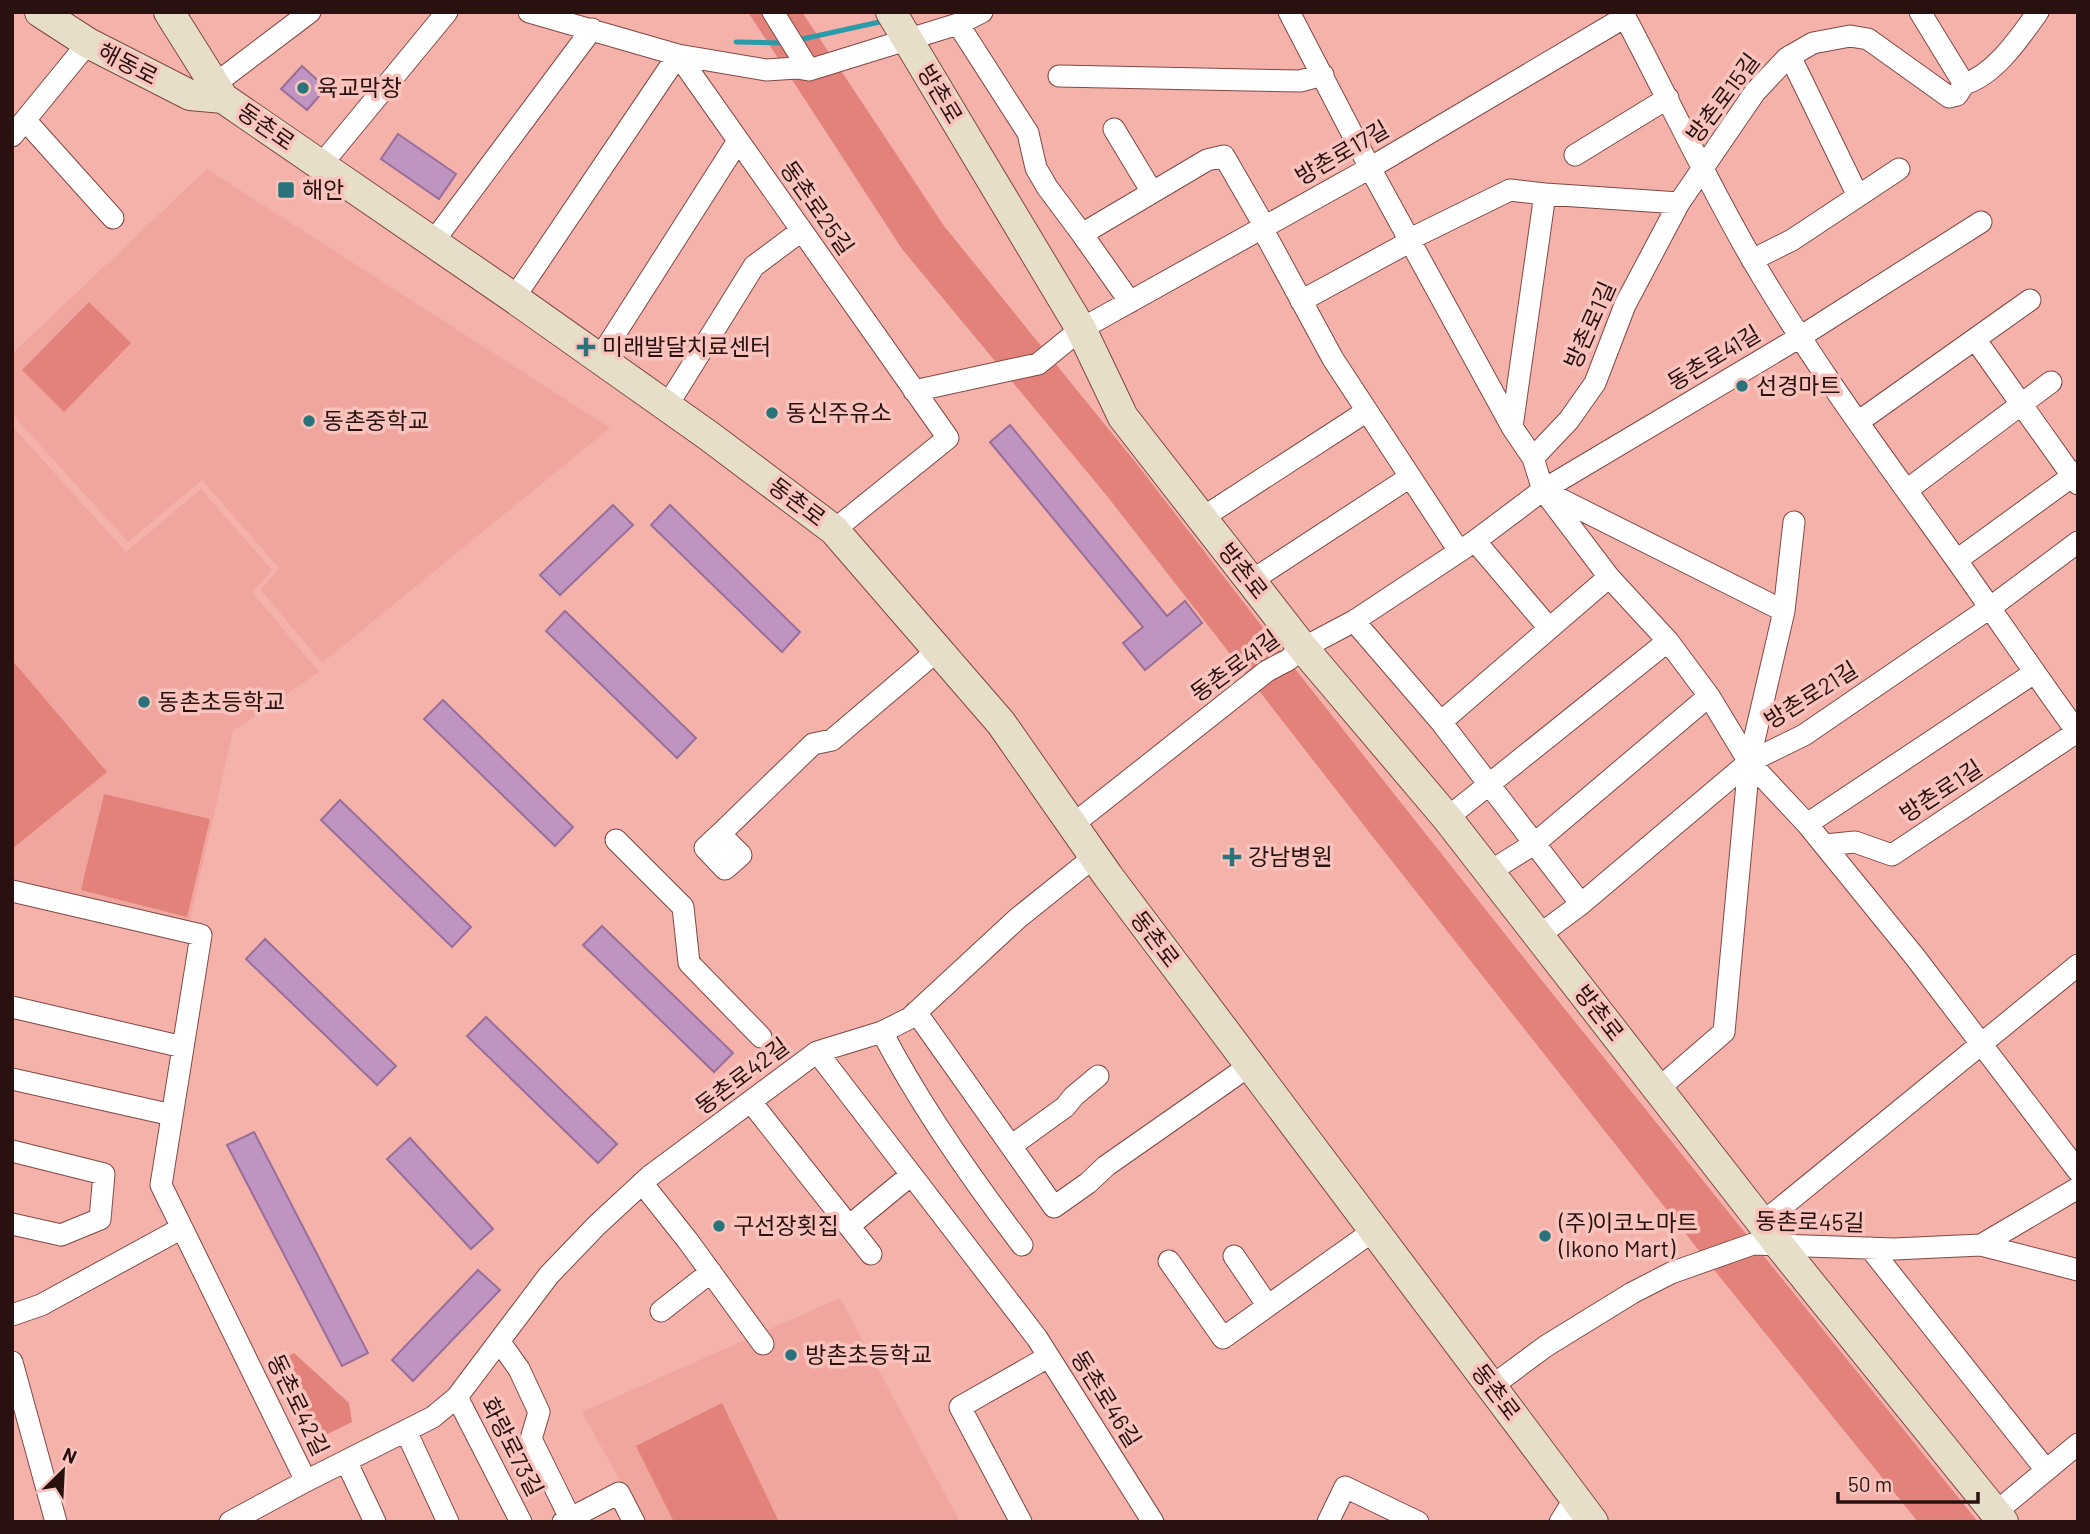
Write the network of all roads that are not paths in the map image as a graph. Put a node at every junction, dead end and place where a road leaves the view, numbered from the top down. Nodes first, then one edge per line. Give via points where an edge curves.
1 (40, 12) edge
2 (169, 12) edge
3 (310, 12) edge
4 (447, 12) edge
5 (529, 12) edge
6 (773, 12) edge
7 (891, 12) edge
8 (982, 12) edge
9 (1289, 12) edge
10 (1920, 12) edge
11 (2039, 12) edge
12 (1627, 14) edge
13 (958, 24) junction
14 (592, 29) junction
15 (907, 39) junction
16 (88, 43) junction
17 (678, 55) junction
18 (1790, 56) junction
19 (809, 70) junction
20 (1323, 75) junction
21 (1059, 76) dead end
22 (1964, 84) junction
23 (219, 91) junction
24 (1668, 98) junction
25 (19, 128) edge
26 (1114, 129) dead end
27 (738, 141) junction
28 (1575, 155) dead end
29 (321, 165) junction
30 (1703, 167) junction
31 (1370, 168) junction
32 (1899, 169) dead end
33 (1152, 192) junction
34 (1545, 194) junction
35 (1858, 196) junction
36 (1679, 203) junction
37 (113, 218) dead end
38 (1980, 222) dead end
39 (1264, 228) junction
40 (801, 230) junction
41 (1083, 234) junction
42 (1411, 240) junction
43 (433, 242) junction
44 (1752, 260) junction
45 (514, 298) junction
46 (2030, 300) dead end
47 (1301, 301) junction
48 (1130, 302) junction
49 (1081, 329) junction
50 (1800, 337) junction
51 (1975, 339) junction
52 (599, 359) junction
53 (2051, 383) dead end
54 (914, 391) junction
55 (2022, 404) junction
56 (667, 406) junction
57 (1367, 411) junction
58 (1858, 422) junction
59 (1513, 426) junction
60 (1533, 458) junction
61 (1410, 477) junction
62 (2076, 477) edge
63 (1907, 490) junction
64 (1543, 491) junction
65 (1202, 518) junction
66 (1794, 522) dead end
67 (834, 530) junction
68 (2078, 542) edge
69 (1467, 546) junction
70 (1957, 560) junction
71 (1609, 577) junction
72 (1251, 581) junction
73 (1990, 607) junction
74 (1784, 611) junction
75 (1354, 621) junction
76 (1549, 628) junction
77 (1668, 641) junction
78 (1303, 648) junction
79 (938, 650) junction
80 (2034, 673) junction
81 (1709, 696) junction
82 (1441, 722) junction
83 (2077, 733) edge
84 (1749, 762) junction
85 (1489, 785) junction
86 (1447, 818) junction
87 (1807, 824) junction
88 (1071, 825) junction
89 (720, 834) dead end
90 (616, 840) dead end
91 (1534, 844) junction
92 (1825, 845) junction
93 (1094, 857) junction
94 (1489, 873) junction
95 (12, 891) edge
96 (1581, 904) junction
97 (1538, 936) junction
98 (2078, 965) edge
99 (12, 1007) edge
100 (916, 1012) junction
101 (882, 1032) junction
102 (761, 1037) dead end
103 (1982, 1045) junction
104 (183, 1047) junction
105 (817, 1052) junction
106 (1249, 1066) junction
107 (1098, 1076) dead end
108 (12, 1079) edge
109 (1658, 1089) junction
110 (751, 1102) junction
111 (172, 1115) junction
112 (1011, 1146) junction
113 (12, 1151) edge
114 (2078, 1171) edge
115 (911, 1175) junction
116 (642, 1184) junction
117 (2078, 1188) edge
118 (12, 1224) edge
119 (849, 1226) junction
120 (182, 1228) junction
121 (1373, 1231) junction
122 (1771, 1234) junction
123 (1022, 1245) dead end
124 (1981, 1245) junction
125 (1870, 1248) junction
126 (871, 1254) dead end
127 (1234, 1256) dead end
128 (1169, 1261) dead end
129 (2078, 1270) edge
130 (711, 1272) junction
131 (1013, 1305) joint
132 (1268, 1306) junction
133 (661, 1311) dead end
134 (12, 1315) edge
135 (499, 1341) junction
136 (763, 1344) dead end
137 (1048, 1357) junction
138 (12, 1362) edge
139 (1492, 1386) junction
140 (457, 1397) junction
141 (406, 1431) junction
142 (2078, 1444) edge
143 (346, 1461) junction
144 (2046, 1470) junction
145 (306, 1481) junction
146 (1568, 1510) edge
147 (2000, 1517) edge
148 (568, 1521) edge
149 (1151, 1521) edge
150 (56, 1522) edge
151 (230, 1522) edge
152 (375, 1522) edge
153 (448, 1522) edge
154 (521, 1522) edge
155 (634, 1522) edge
156 (1021, 1522) edge
157 (1328, 1522) edge
158 (1418, 1522) edge
159 (1593, 1522) edge

1 - 16 main road, 해동로
2 - 23 main road, 동촌로
3 - 23 street, 동촌로
4 - 29 street
5 - 14 street
6 - 19 street
7 - 15 main road, 방촌로
8 - 13 street
9 - 20 street
10 - 22 street
11 - 22 street, 방촌로15길 via 2015,44 1978,80
12 - 24 street, 방촌로15길
12 - 31 street, 방촌로17길
13 - 15 street
13 - 41 street via 1028,134 1036,168 1047,187
14 - 17 street
14 - 43 street
15 - 19 street
15 - 49 main road, 방촌로
16 - 23 main road, 해동로 via 190,95
16 - 25 street
17 - 19 street via 766,70
17 - 27 street, 동촌로25길
17 - 45 street
18 - 22 street, 방촌로15길 via 1813,43 1850,36 1868,39 1949,97 1958,95
18 - 30 street, 방촌로15길 via 1755,93
18 - 35 street
20 - 21 street via 1300,81
20 - 31 street
23 - 29 main road, 동촌로
24 - 28 street, 방촌로15길
24 - 30 street, 방촌로15길
25 - 37 street
26 - 33 street
27 - 40 street, 동촌로25길
27 - 52 street
29 - 43 main road, 동촌로
30 - 36 street, 방촌로1길
30 - 44 street, 방촌로15길
31 - 39 street, 방촌로17길
31 - 42 street
32 - 35 street
33 - 39 street via 1207,160 1224,156
33 - 41 street
34 - 36 street
34 - 42 street via 1510,190
34 - 59 street
35 - 44 street via 1792,240
36 - 60 street, 방촌로1길 via 1625,305 1595,383 1569,420
38 - 50 street, 동촌로41길
39 - 47 street
39 - 48 street, 방촌로17길
40 - 54 street, 동촌로25길
40 - 56 street via 754,266
41 - 48 street
42 - 47 street
42 - 59 street
43 - 45 main road, 동촌로
44 - 50 street, 방촌로15길
45 - 52 main road, 동촌로
46 - 51 street
47 - 57 street
48 - 49 street, 방촌로17길
49 - 54 street via 1038,364
49 - 65 main road, 방촌로 via 1123,416
50 - 58 street, 방촌로15길
50 - 64 street, 동촌로41길
51 - 55 street
51 - 58 street
52 - 56 main road, 동촌로
53 - 55 street
54 - 67 street, 동촌로25길 via 948,438
55 - 62 street
55 - 63 street
56 - 67 main road, 동촌로
57 - 61 street
57 - 65 street
58 - 63 street, 방촌로15길
59 - 60 street
60 - 64 street
61 - 69 street
61 - 72 street
62 - 70 street
63 - 70 street, 방촌로15길
64 - 69 street, 동촌로41길
64 - 71 street
64 - 74 street
65 - 72 main road, 방촌로
66 - 74 street
67 - 79 main road, 동촌로
68 - 73 street, 방촌로21길
69 - 75 street, 동촌로41길
69 - 76 street
70 - 73 street, 방촌로15길
71 - 76 street
71 - 77 street
72 - 78 main road, 방촌로
73 - 80 street, 방촌로15길
73 - 84 street, 방촌로21길 via 1804,735
74 - 84 street
75 - 78 street, 동촌로41길
75 - 82 street
76 - 82 street
77 - 81 street
77 - 85 street
78 - 86 main road, 방촌로
78 - 88 street, 동촌로41길 via 1267,671
79 - 88 main road, 동촌로 via 1001,723
79 - 89 street via 832,740 813,744
80 - 83 street, 방촌로15길
80 - 87 street, 방촌로1길
81 - 84 street
81 - 91 street
82 - 85 street
83 - 92 street, 방촌로1길 via 1892,855 1854,842
84 - 87 street
84 - 96 street, 방촌로21길
84 - 109 street via 1724,1032
85 - 86 street
85 - 91 street
86 - 94 main road, 방촌로
87 - 92 street
88 - 93 main road, 동촌로
90 - 102 street via 683,907 690,963
91 - 94 street
91 - 96 street
92 - 103 street
93 - 100 street, 동촌로42길 via 1018,918
93 - 106 main road, 동촌로
94 - 97 main road, 방촌로
95 - 104 street, 동촌로42길 via 201,935
96 - 97 street, 방촌로21길
97 - 109 main road, 방촌로
98 - 103 street
99 - 104 street
100 - 101 street, 동촌로42길
100 - 112 street
101 - 105 street, 동촌로42길
101 - 123 street via 954,1150
103 - 114 street
103 - 122 street
104 - 111 street, 동촌로42길
105 - 110 street, 동촌로42길
105 - 115 street, 동촌로42길
106 - 112 street via 1054,1207
106 - 121 main road, 동촌로
107 - 112 street
108 - 111 street
109 - 122 main road, 방촌로
110 - 116 street, 동촌로42길
110 - 119 street
111 - 120 street, 동촌로42길 via 161,1185
113 - 118 street via 104,1174 100,1219 61,1235
115 - 119 street
115 - 131 street, 동촌로42길
116 - 130 street
116 - 135 street, 동촌로42길 via 549,1276
117 - 124 street
119 - 126 street
120 - 134 street via 41,1305
120 - 145 street, 동촌로42길
121 - 132 street
121 - 139 main road, 동촌로
122 - 125 street, 동촌로45길
122 - 139 street, 동촌로45길 via 1632,1293
122 - 147 main road, 방촌로
124 - 125 street, 동촌로45길
124 - 129 street, 동촌로45길
125 - 144 street
127 - 132 street
128 - 132 street via 1223,1338
130 - 133 street
130 - 136 street
131 - 137 street, 동촌로46길
135 - 140 street, 동촌로42길
135 - 148 street via 519,1369 539,1412 531,1438
137 - 149 street, 동촌로46길
137 - 156 street via 960,1407
138 - 150 street
139 - 146 main road, 동촌로
140 - 141 street, 동촌로42길
140 - 154 street, 화랑로73길
141 - 143 street, 동촌로42길
141 - 153 street
142 - 144 street, 방촌로
143 - 145 street, 동촌로42길
143 - 152 street
144 - 147 street, 방촌로
145 - 151 street
146 - 159 main road, 동촌로
148 - 155 street via 619,1493
157 - 158 street via 1345,1487

